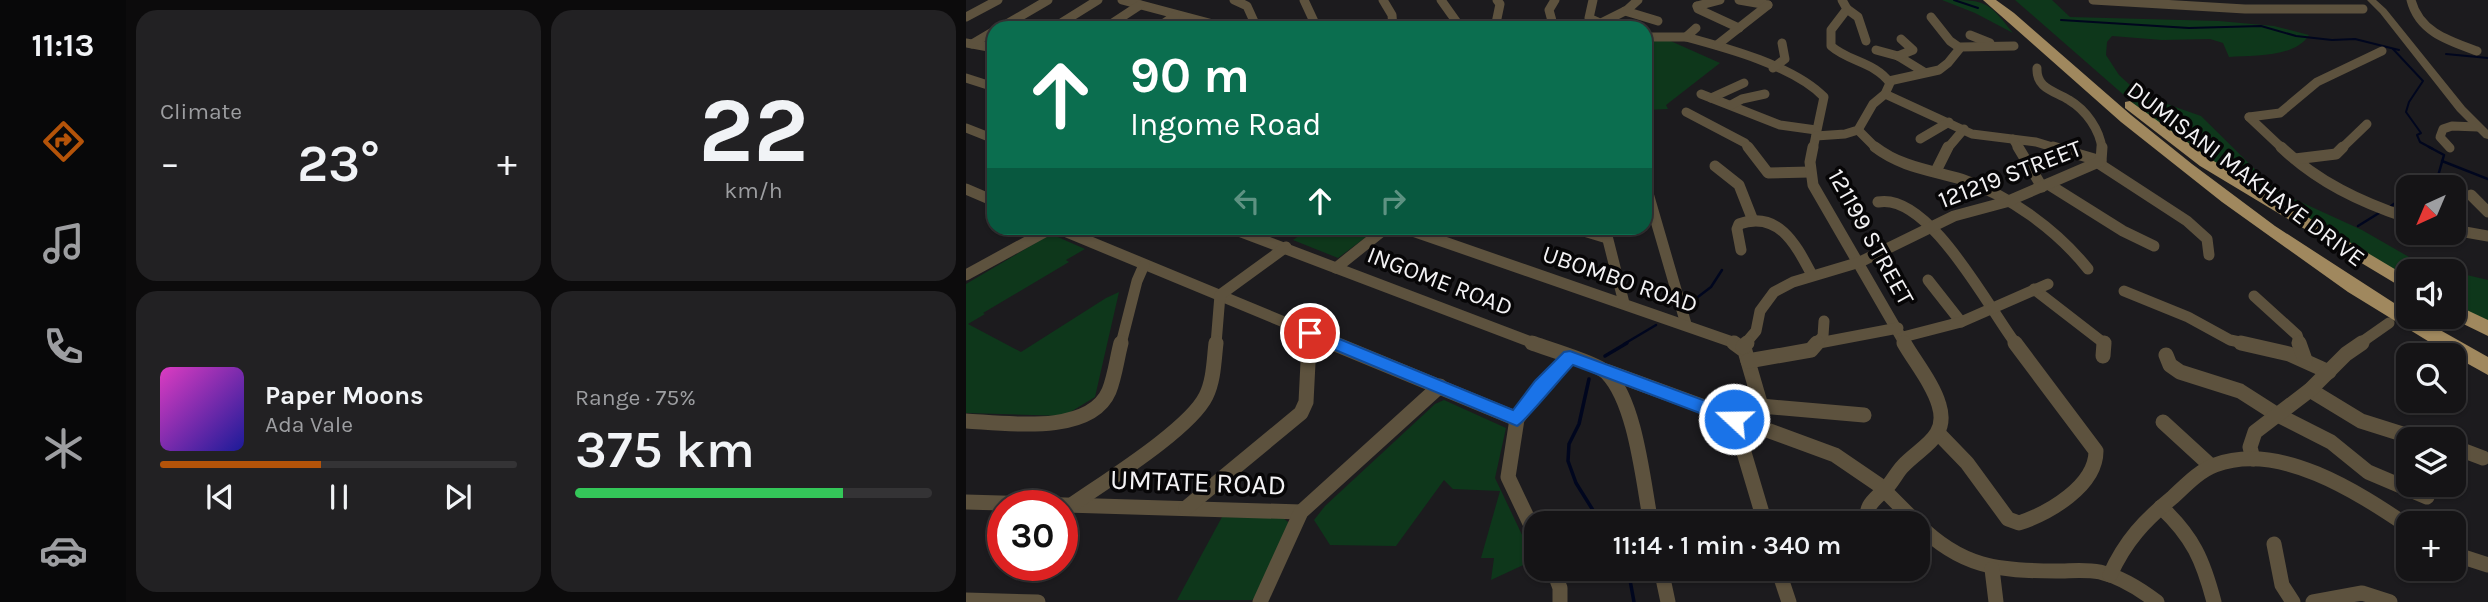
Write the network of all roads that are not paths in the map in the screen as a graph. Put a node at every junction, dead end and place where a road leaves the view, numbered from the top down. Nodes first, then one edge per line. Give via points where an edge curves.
1 (998, 0) edge
2 (1048, 0) edge
3 (1098, 0) edge
4 (1122, 0) edge
5 (1234, 0) edge
6 (1304, 0) edge
7 (1383, 0) edge
8 (1441, 0) edge
9 (1497, 0) edge
10 (1555, 0) edge
11 (1593, 0) edge
12 (1638, 0) edge
13 (1720, 0) edge
14 (1739, 0) edge
15 (1989, 0) edge
16 (2006, 0) edge
17 (2092, 0) edge
18 (2256, 0) edge
19 (2371, 0) edge
20 (2410, 0) edge
21 (1845, 4) edge
22 (1140, 5) junction
23 (1697, 6) joint
24 (2266, 9) junction
25 (2363, 9) dead end
26 (1625, 11) junction
27 (1176, 15) junction
28 (966, 17) edge
29 (1931, 17) dead end
30 (1012, 21) edge
31 (1064, 21) edge
32 (1116, 21) edge
33 (1167, 21) edge
34 (1196, 21) edge
35 (1253, 21) edge
36 (1314, 21) edge
37 (1392, 21) edge
38 (1456, 21) edge
39 (1496, 21) edge
40 (1552, 21) edge
41 (1596, 21) edge
42 (1604, 21) edge
43 (1658, 21) dead end
44 (1696, 29) dead end
45 (1739, 29) junction
46 (987, 35) edge
47 (1970, 35) dead end
48 (1652, 37) edge
49 (1686, 37) junction
50 (1901, 39) dead end
51 (1866, 41) dead end
52 (1782, 43) dead end
53 (969, 44) edge
54 (1717, 46) junction
55 (1997, 46) junction
56 (2014, 46) dead end
57 (987, 47) edge
58 (1960, 48) junction
59 (1876, 50) dead end
60 (2382, 51) dead end
61 (2477, 51) dead end
62 (1898, 56) junction
63 (1773, 68) junction
64 (2037, 68) dead end
65 (1924, 72) junction
66 (966, 78) edge
67 (1889, 81) junction
68 (1744, 83) dead end
69 (987, 86) edge
70 (1765, 94) dead end
71 (1885, 94) junction
72 (1731, 105) junction
73 (1686, 112) dead end
74 (2249, 117) joint
75 (1949, 122) junction
76 (2367, 124) dead end
77 (2478, 127) junction
78 (966, 128) edge
79 (1858, 130) junction
80 (1964, 130) junction
81 (1816, 133) junction
82 (987, 136) edge
83 (2488, 136) edge
84 (1920, 139) dead end
85 (2013, 139) junction
86 (2450, 148) dead end
87 (2295, 159) junction
88 (2100, 162) junction
89 (1715, 166) dead end
90 (1810, 172) junction
91 (1936, 172) junction
92 (2045, 186) junction
93 (966, 189) edge
94 (2471, 195) dead end
95 (987, 198) edge
96 (1878, 202) dead end
97 (2006, 202) junction
98 (1652, 207) edge
99 (2488, 212) edge
100 (2396, 213) edge
101 (1752, 218) junction
102 (1932, 227) junction
103 (2466, 232) edge
104 (1042, 235) edge
105 (1072, 235) edge
106 (1251, 235) edge
107 (1377, 235) edge
108 (1425, 235) edge
109 (1607, 235) edge
110 (2488, 236) edge
111 (2154, 246) dead end
112 (1286, 247) junction
113 (1741, 250) dead end
114 (2209, 255) dead end
115 (1860, 262) junction
116 (1144, 264) junction
117 (1336, 268) junction
118 (2088, 269) dead end
119 (966, 275) edge
120 (1812, 275) junction
121 (2396, 278) edge
122 (1928, 280) dead end
123 (2048, 284) dead end
124 (2034, 289) junction
125 (2124, 291) dead end
126 (1220, 295) junction
127 (2254, 296) dead end
128 (1624, 303) junction
129 (1991, 309) junction
130 (2466, 317) edge
131 (1824, 321) dead end
132 (1961, 322) junction
133 (2389, 323) dead end
134 (1686, 324) junction
135 (2488, 329) edge
136 (1900, 332) junction
137 (1310, 333) junction
138 (1819, 343) junction
139 (1743, 348) junction
140 (2166, 355) dead end
141 (2103, 356) dead end
142 (1570, 357) junction
143 (2305, 360) junction
144 (1748, 361) junction
145 (2488, 367) edge
146 (1606, 372) junction
147 (2329, 372) junction
148 (1638, 382) junction
149 (1440, 386) junction
150 (2310, 390) junction
151 (1622, 395) junction
152 (1761, 406) junction
153 (2276, 414) junction
154 (1864, 415) dead end
155 (1517, 419) junction
156 (1734, 419) junction
157 (966, 421) edge
158 (2163, 422) dead end
159 (1752, 425) junction
160 (2396, 432) edge
161 (1938, 433) junction
162 (2466, 452) edge
163 (2483, 458) dead end
164 (2253, 459) junction
165 (2211, 466) junction
166 (2396, 484) edge
167 (1885, 489) junction
168 (1078, 500) edge
169 (966, 502) edge
170 (987, 502) edge
171 (1078, 504) edge
172 (2161, 506) junction
173 (1186, 508) junction
174 (1524, 511) edge
175 (1649, 511) edge
176 (1761, 511) edge
177 (1865, 511) edge
178 (1906, 511) edge
179 (1301, 512) junction
180 (2396, 519) edge
181 (1930, 536) edge
182 (2274, 544) dead end
183 (2466, 558) edge
184 (2488, 565) edge
185 (1992, 569) junction
186 (2110, 575) junction
187 (1557, 581) edge
188 (1663, 581) edge
189 (1782, 581) edge
190 (966, 600) edge
191 (1038, 602) edge
192 (1260, 602) edge
193 (1560, 602) edge
194 (1668, 602) edge
195 (1789, 602) edge
196 (1996, 602) edge
197 (2157, 602) edge
198 (2214, 602) edge
199 (2292, 602) edge
200 (2313, 602) edge
201 (2390, 602) edge

1 - 28 street
2 - 30 street
3 - 31 street
4 - 22 street
5 - 35 street via 1247,6
6 - 36 street
7 - 37 street
8 - 38 street
9 - 39 street
10 - 40 street via 1549,10
11 - 41 street via 1589,18
12 - 26 street
13 - 23 street
14 - 45 street via 1768,5
15 - 145 main road, DUMISANI MAKHAYE DRIVE via 2146,136 2287,242 2375,302
16 - 121 main road, DUMISANI MAKHAYE DRIVE via 2192,153
17 - 24 street
18 - 24 street
19 - 77 street
20 - 61 street via 2432,33
21 - 51 street via 1858,17
21 - 67 street via 1831,30 1831,46 1875,68
22 - 27 street
22 - 32 street
23 - 45 street
24 - 25 street
26 - 42 street
26 - 43 street
27 - 33 street
27 - 34 street
29 - 58 street
44 - 49 street
45 - 54 street
46 - 53 street
47 - 55 street
48 - 49 street, 121199 STREET
49 - 54 street, 121199 STREET
50 - 62 street via 1913,50
52 - 63 street via 1785,59
53 - 57 street
54 - 63 street, 121199 STREET
55 - 56 street
55 - 58 street
58 - 65 street via 1944,68
59 - 62 street
60 - 74 street via 2317,82 2280,113
62 - 65 street
63 - 81 street, 121199 STREET via 1822,93
64 - 88 street, 121219 STREET via 2042,85 2072,102 2098,133 2104,145
65 - 67 street via 1908,80
66 - 69 street
67 - 71 street
68 - 72 street via 1706,96
70 - 72 street
71 - 75 street
71 - 79 street via 1872,104
72 - 81 street
73 - 90 street via 1745,143 1768,173
74 - 87 street
75 - 80 street
75 - 84 street
76 - 87 street via 2336,154
77 - 83 street
77 - 86 street via 2443,129 2440,137
78 - 82 street
79 - 81 street
79 - 91 street via 1886,158
80 - 85 street
80 - 91 street via 1951,142
81 - 90 street, 121199 STREET
85 - 88 street via 2061,148
85 - 92 street
87 - 100 street via 2342,192
88 - 92 street, 121219 STREET
88 - 114 street via 2203,235
89 - 101 street via 1739,185
90 - 115 street, 121199 STREET
91 - 97 street via 1979,186
92 - 97 street, 121219 STREET
92 - 111 street
93 - 95 street
94 - 99 street
96 - 102 street via 1893,202
97 - 102 street, 121219 STREET
97 - 118 street via 2063,239
98 - 134 street
101 - 113 street via 1738,225
101 - 120 street via 1780,228
102 - 115 street, 121219 STREET
102 - 129 street
103 - 110 street
104 - 119 street
105 - 116 street
106 - 112 street, INGOME ROAD
107 - 117 street
108 - 128 street, UBOMBO ROAD
109 - 128 street
112 - 117 street, INGOME ROAD
112 - 126 street
115 - 120 street, 121219 STREET
115 - 136 street, 121199 STREET
116 - 126 street
116 - 157 street via 1108,393 1098,406 1059,422
117 - 142 street, INGOME ROAD
120 - 139 street, 121219 STREET via 1774,292
122 - 132 street
123 - 124 street
124 - 129 street
124 - 141 street via 2098,337 2105,344
125 - 143 street via 2230,340
126 - 137 street
126 - 168 street via 1209,388 1199,406
127 - 143 street via 2297,335
128 - 134 street, UBOMBO ROAD
129 - 132 street
129 - 161 street via 2084,433 2098,456 2091,473 2042,514 2019,523 2008,519 1967,463
130 - 135 main road
131 - 138 street
132 - 136 street via 1929,332
133 - 147 street
134 - 139 street, UBOMBO ROAD
136 - 138 street
136 - 161 street, 121199 STREET via 1939,403
137 - 149 street
137 - 173 street via 1306,402 1301,414
138 - 144 street via 1811,350
139 - 144 street
140 - 153 street via 2180,372 2240,391
142 - 146 street, INGOME ROAD
142 - 155 street
143 - 147 street
144 - 152 street
146 - 148 street, INGOME ROAD
146 - 151 street
147 - 150 street
148 - 151 street
148 - 156 street, INGOME ROAD
149 - 155 street
149 - 179 street
150 - 153 street
150 - 160 street via 2336,408
151 - 175 street via 1630,414
152 - 154 street
152 - 159 street
153 - 164 street via 2253,436
153 - 166 street via 2327,439 2368,472
155 - 174 street via 1508,477
156 - 159 street, INGOME ROAD
156 - 176 street
158 - 165 street
159 - 167 street, INGOME ROAD via 1835,455
161 - 167 street
162 - 163 street
164 - 165 street
164 - 180 street via 2328,478
165 - 172 street
167 - 177 street
167 - 178 street, INGOME ROAD
169 - 170 street, UMTATE ROAD
171 - 173 street, UMTATE ROAD
172 - 186 street via 2127,537
172 - 198 street via 2187,530 2198,548
173 - 179 street, UMTATE ROAD
179 - 192 street
181 - 185 street, INGOME ROAD via 1956,558
182 - 199 street via 2282,585
183 - 184 street
185 - 186 street, INGOME ROAD
185 - 196 street
186 - 197 street
187 - 193 street
188 - 194 street
189 - 195 street
190 - 191 street
200 - 201 street via 2357,592 2370,592

